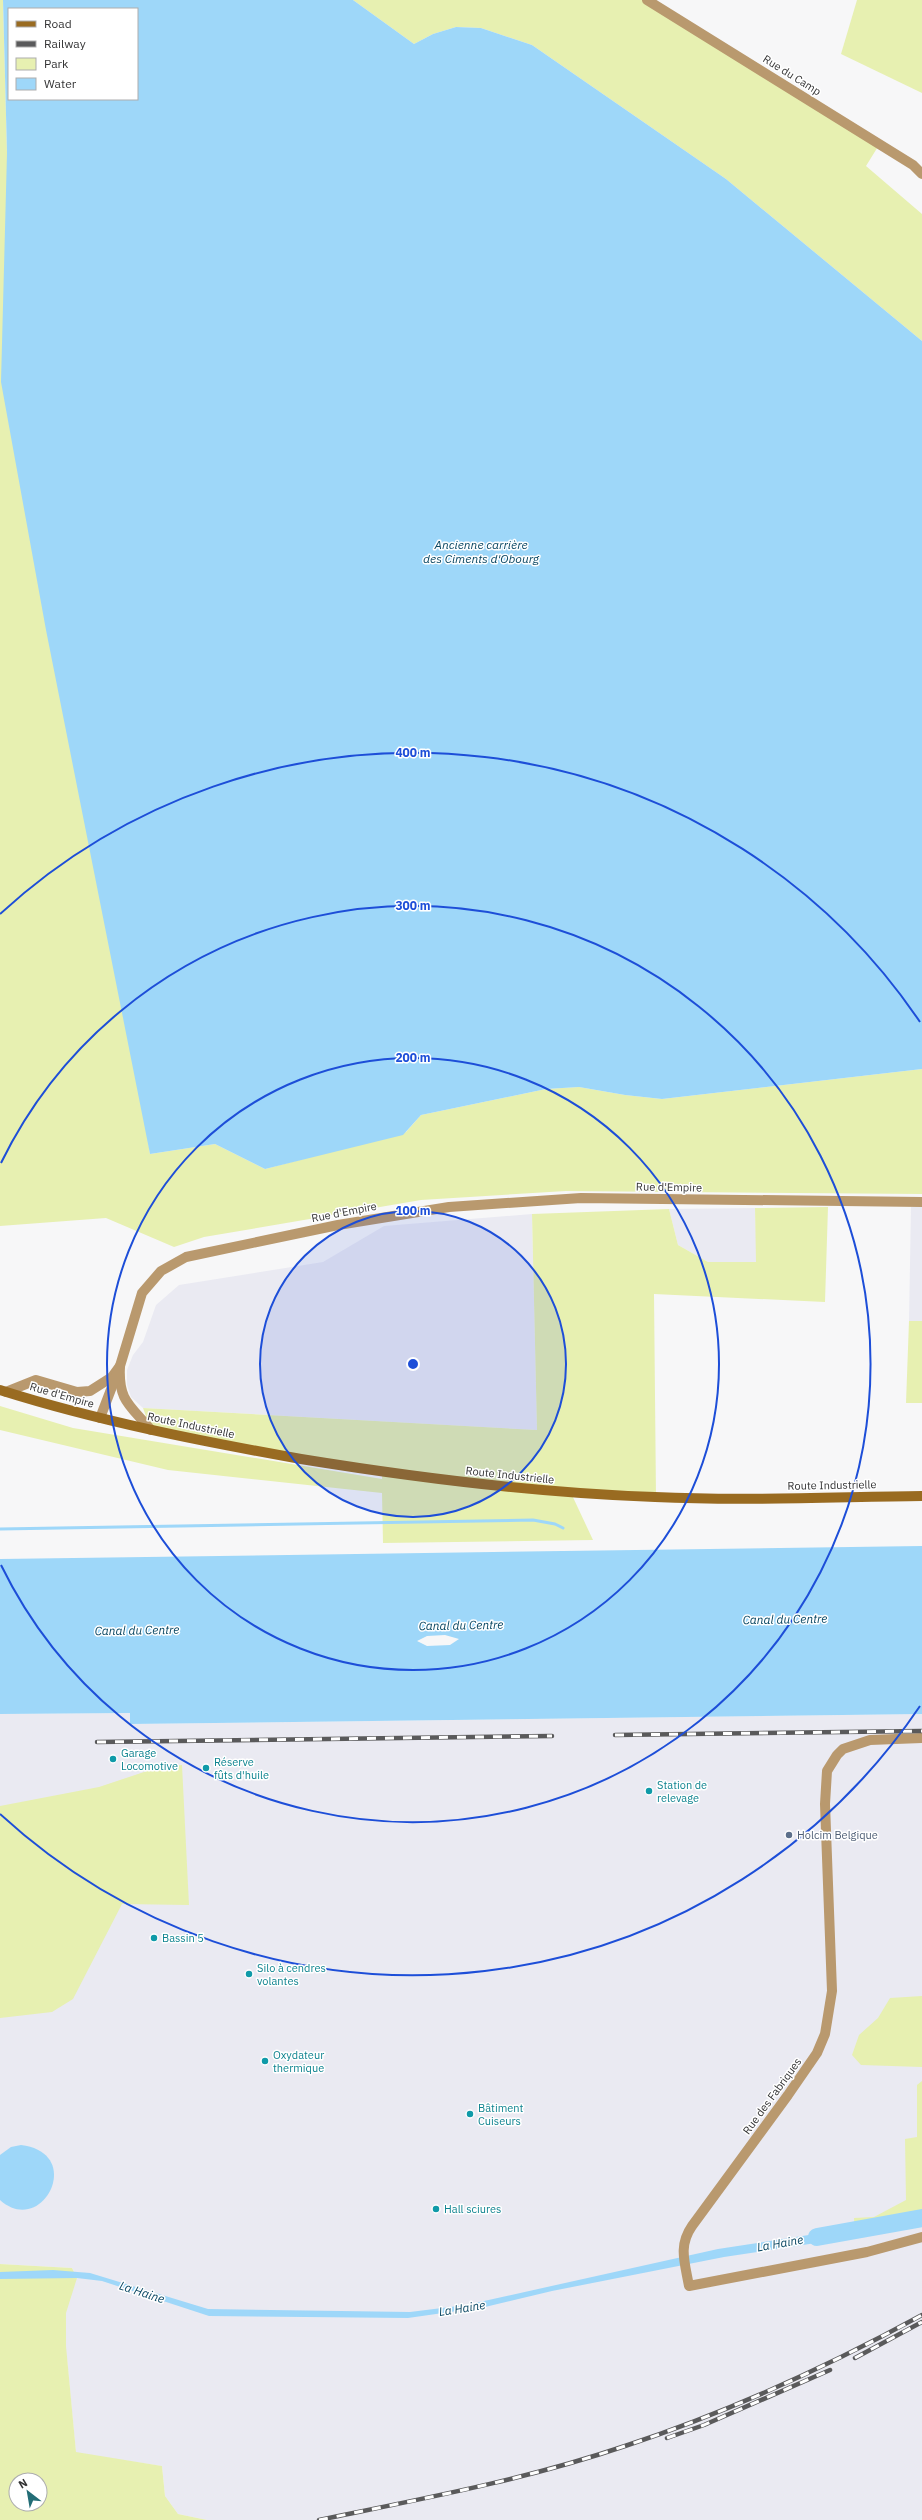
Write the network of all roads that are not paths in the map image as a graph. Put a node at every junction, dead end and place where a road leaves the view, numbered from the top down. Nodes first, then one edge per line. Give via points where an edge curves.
1 (647, 0) edge
2 (922, 174) edge
3 (922, 1202) edge
4 (120, 1366) junction
5 (3, 1391) edge
6 (100, 1418) junction
7 (151, 1430) junction
8 (922, 1496) edge
9 (922, 1738) edge
10 (922, 2237) edge

1 - 2 street, Rue du Camp via 913,165
3 - 4 street, Rue d'Empire via 581,1198 442,1208 202,1253 173,1263 151,1281 142,1293
4 - 5 street via 112,1377 90,1391 77,1392 36,1380
4 - 6 street, Rue d'Empire
4 - 7 street via 119,1379 124,1399
5 - 6 main road, Rue d'Empire
6 - 7 main road, Route Industrielle
7 - 8 main road, Route Industrielle via 355,1468 570,1493 735,1499
9 - 10 street, Rue des Fabriques via 870,1740 843,1749 836,1755 828,1772 825,1804 832,1991 825,2034 817,2053 788,2095 692,2226 684,2239 682,2250 689,2286 867,2252

